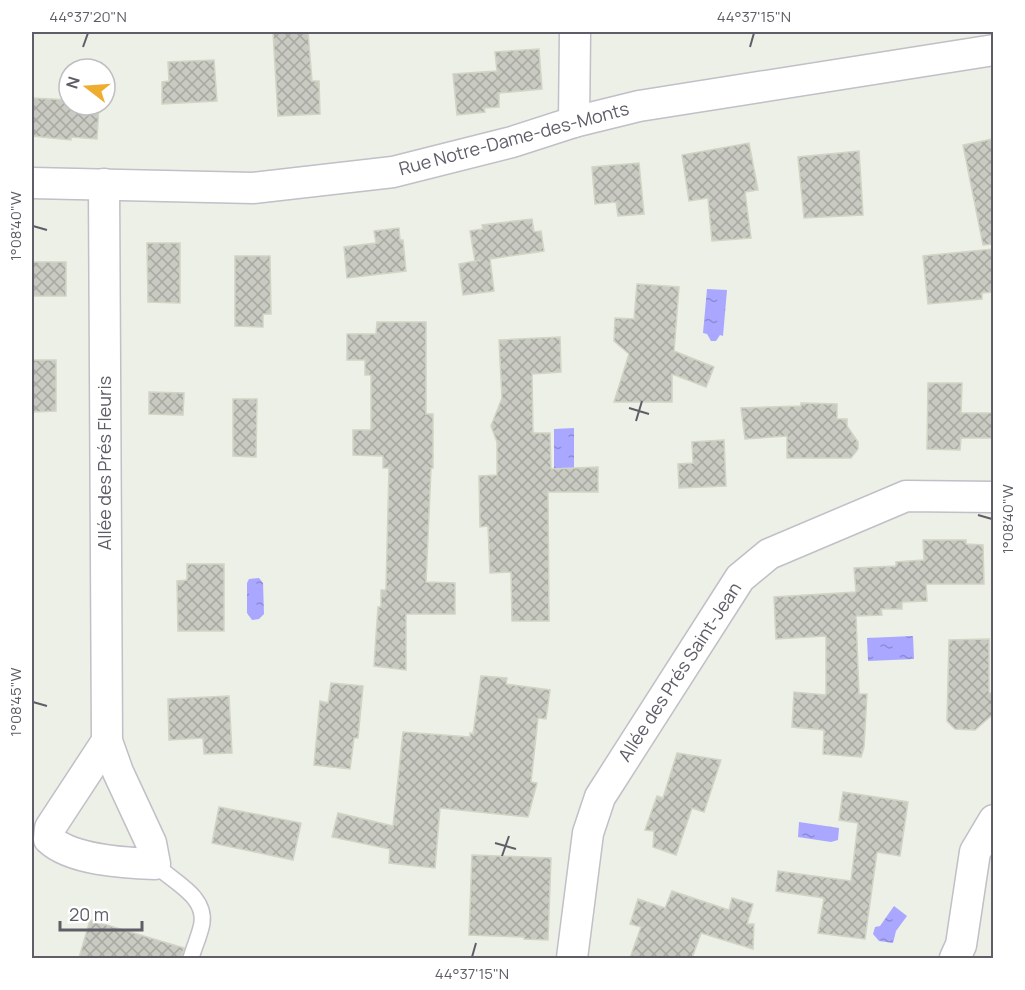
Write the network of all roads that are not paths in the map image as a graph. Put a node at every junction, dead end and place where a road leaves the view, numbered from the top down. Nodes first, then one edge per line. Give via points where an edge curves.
1 (575, 32) edge
2 (993, 50) edge
3 (574, 122) junction
4 (32, 183) edge
5 (104, 184) junction
6 (993, 496) edge
7 (107, 741) junction
8 (993, 820) edge
9 (155, 864) junction
10 (191, 958) edge
11 (572, 958) edge
12 (955, 958) edge

1 - 3 street
2 - 3 street, Rue Notre-Dame-des-Monts via 639,106
3 - 5 street, Rue Notre-Dame-des-Monts via 393,172 342,179 253,188
4 - 5 street, Rue Notre-Dame-des-Monts
5 - 7 street, Allée des Prés Fleuris
6 - 11 street, Allée des Prés Saint-Jean via 906,496 769,554 740,578 600,797 588,833
7 - 9 street, Allée des Prés Fleuris via 117,772 151,843
7 - 9 street via 50,828 49,839 57,847 78,854
8 - 12 street via 975,852 961,945
9 - 10 lane via 201,906 202,922

